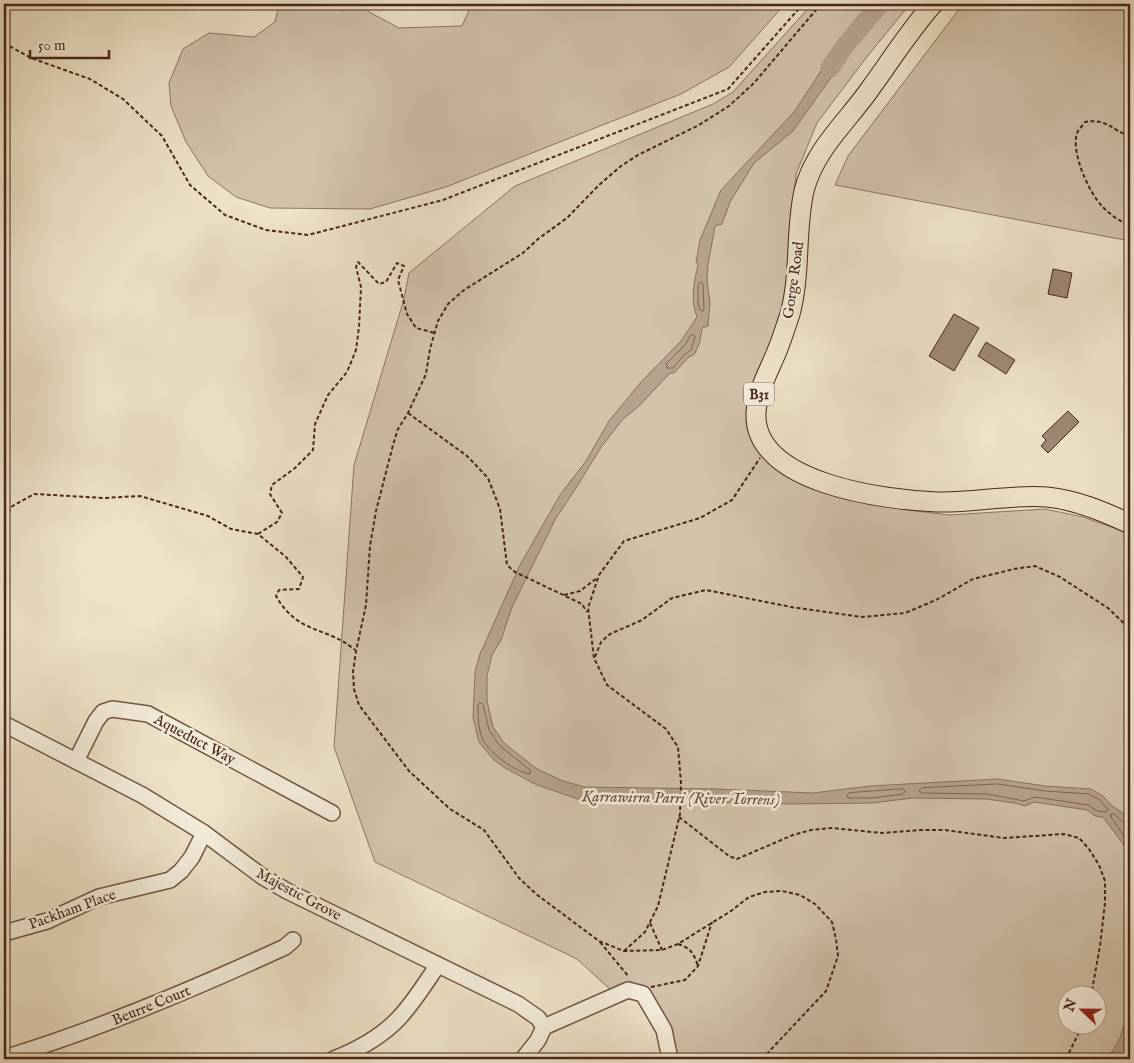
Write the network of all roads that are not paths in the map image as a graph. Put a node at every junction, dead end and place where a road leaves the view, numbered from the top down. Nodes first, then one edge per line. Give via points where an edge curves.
1 (933, 4) edge
2 (1130, 524) edge
3 (4, 724) edge
4 (76, 761) junction
5 (332, 813) dead end
6 (204, 833) junction
7 (4, 933) edge
8 (293, 940) dead end
9 (438, 965) junction
10 (544, 1027) junction
11 (4, 1058) edge
12 (334, 1059) edge
13 (523, 1059) edge
14 (670, 1059) edge

1 - 2 main road, Gorge Road / B31 via 828,142 807,181 790,312 760,391 756,413 760,437 776,458 793,470 876,495 937,502 1047,497 1068,500
3 - 4 street, Majestic Grove
4 - 5 street, Aqueduct Way via 103,712 112,709 148,714
4 - 6 street, Majestic Grove via 142,795
6 - 7 street, Packham Place via 192,857 170,880 99,897 47,921
6 - 9 street, Majestic Grove via 263,877
8 - 11 street, Beurre Court via 286,947 215,979 61,1040
9 - 10 street, Majestic Grove via 518,1004 538,1018
9 - 12 street via 399,1018 375,1038
10 - 13 street
10 - 14 street via 628,990 643,994 664,1030

